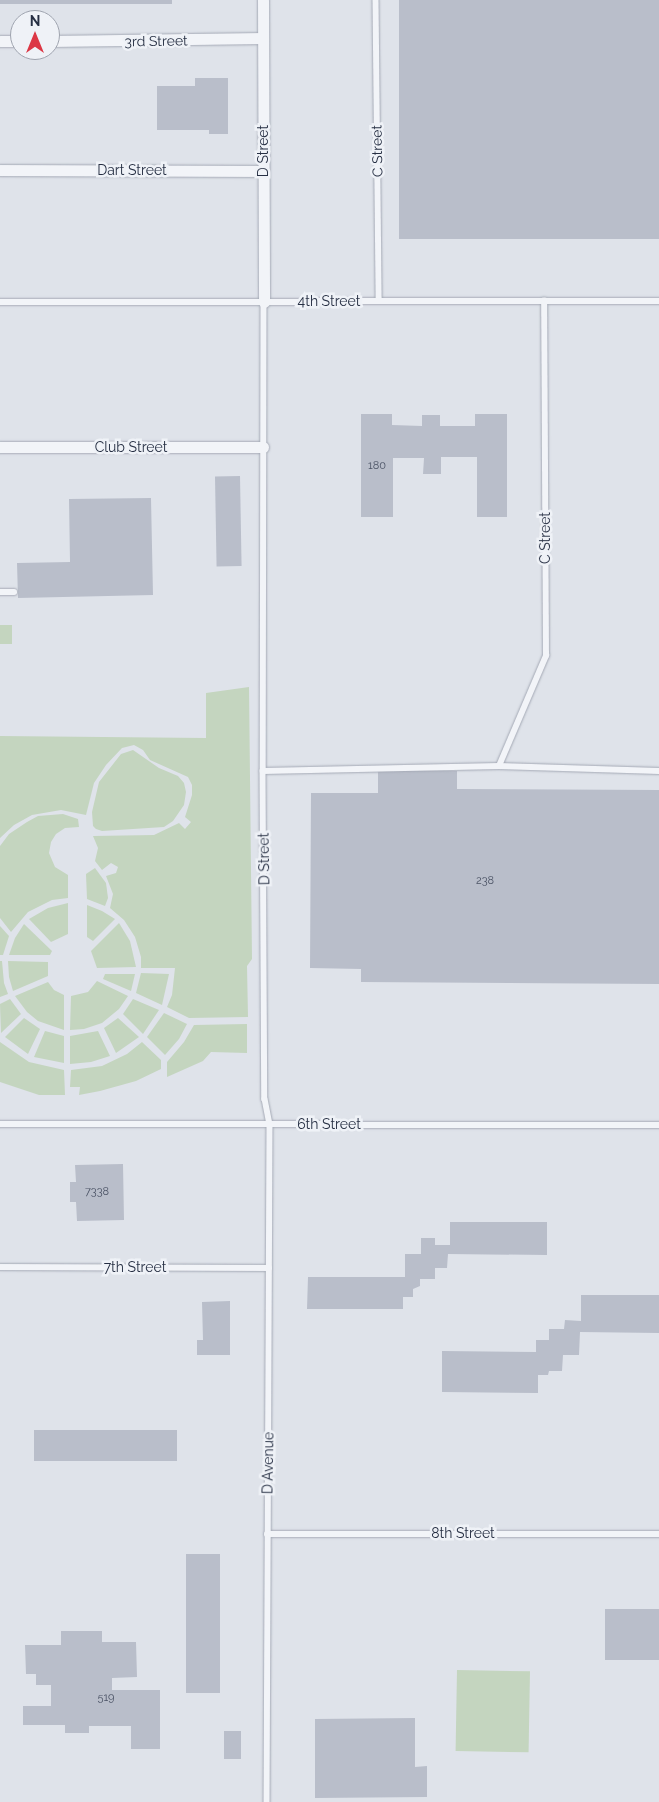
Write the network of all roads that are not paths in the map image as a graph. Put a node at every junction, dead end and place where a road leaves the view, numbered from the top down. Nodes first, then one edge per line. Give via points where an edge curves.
1 (263, 0) edge
2 (376, 0) edge
3 (263, 38) junction
4 (60, 41) edge
5 (0, 170) edge
6 (263, 171) junction
7 (379, 301) junction
8 (544, 301) junction
9 (659, 301) edge
10 (0, 302) edge
11 (264, 302) junction
12 (0, 447) edge
13 (262, 447) junction
14 (0, 592) edge
15 (14, 592) dead end
16 (499, 766) junction
17 (263, 771) junction
18 (659, 771) edge
19 (0, 1124) edge
20 (270, 1124) junction
21 (659, 1125) edge
22 (0, 1267) edge
23 (269, 1268) junction
24 (267, 1534) junction
25 (659, 1534) edge
26 (267, 1802) edge

1 - 3 street, D Street
2 - 7 lane, C Street
3 - 4 street, 3rd Street
3 - 6 street, D Street
5 - 6 street, Dart Street
6 - 11 street, D Street
7 - 8 lane, 4th Street
7 - 11 lane, 4th Street
8 - 9 lane, 4th Street
8 - 16 lane, C Street via 546,656
10 - 11 lane, 4th Street
11 - 13 lane
12 - 13 street, Club Street
13 - 17 lane, D Street
14 - 15 lane
16 - 17 lane
16 - 18 lane
17 - 20 lane, D Street via 265,1099
19 - 20 lane, 6th Street
20 - 21 lane, 6th Street
20 - 23 lane, D Avenue
22 - 23 lane, 7th Street
23 - 24 lane, D Avenue
24 - 25 lane, 8th Street
24 - 26 lane, D Avenue

